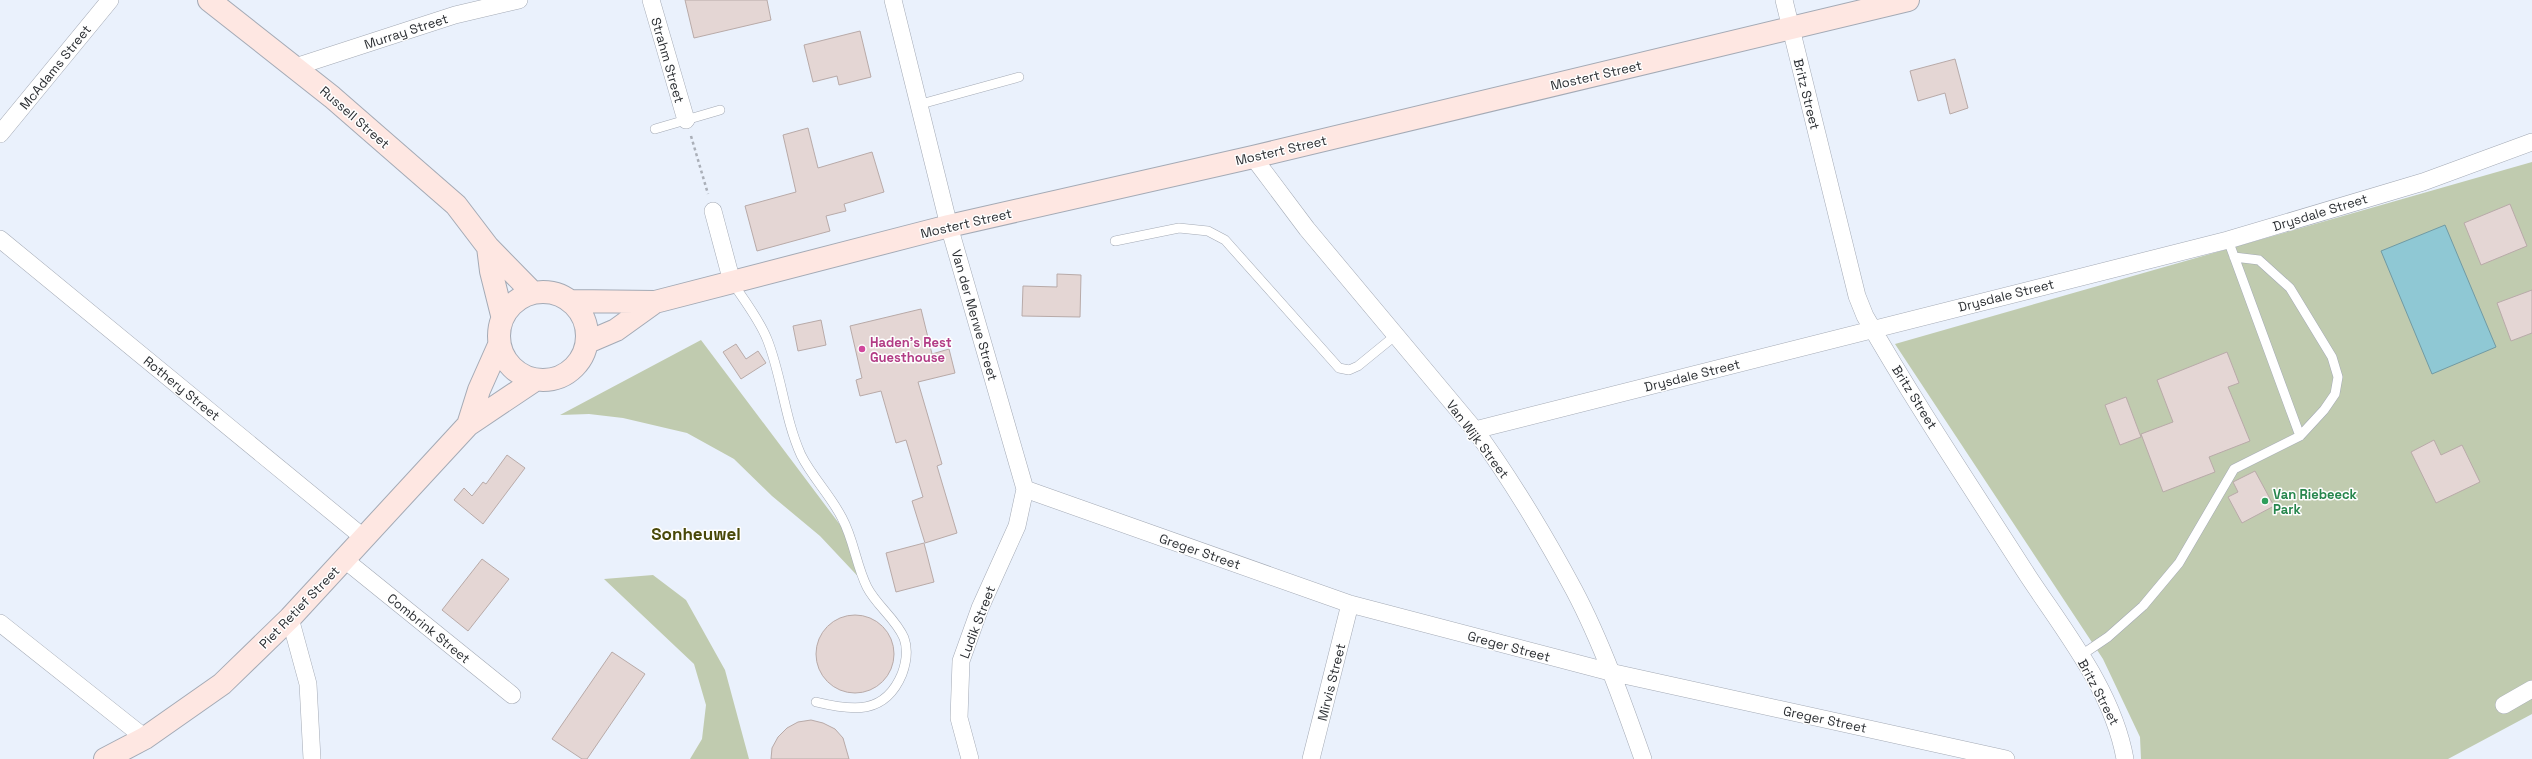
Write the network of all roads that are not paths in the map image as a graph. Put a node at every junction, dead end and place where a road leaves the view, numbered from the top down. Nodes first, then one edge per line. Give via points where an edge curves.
1 (110, 0) edge
2 (209, 0) edge
3 (519, 0) edge
4 (651, 0) edge
5 (893, 0) edge
6 (1784, 0) edge
7 (1908, 0) edge
8 (1791, 30) junction
9 (295, 67) junction
10 (1019, 77) dead end
11 (921, 104) junction
12 (720, 110) dead end
13 (686, 120) junction
14 (655, 129) dead end
15 (0, 134) edge
16 (2532, 142) edge
17 (1253, 157) junction
18 (713, 211) road end
19 (950, 226) junction
20 (0, 239) edge
21 (2228, 240) junction
22 (1115, 241) dead end
23 (488, 247) junction
24 (2234, 257) junction
25 (732, 282) junction
26 (533, 293) junction
27 (572, 301) junction
28 (655, 302) junction
29 (502, 316) junction
30 (1872, 329) junction
31 (1396, 335) junction
32 (588, 342) junction
33 (499, 345) junction
34 (535, 380) junction
35 (468, 425) junction
36 (1475, 430) junction
37 (2300, 436) junction
38 (1025, 489) junction
39 (364, 538) junction
40 (345, 560) junction
41 (1350, 604) junction
42 (290, 618) junction
43 (0, 623) edge
44 (2080, 656) junction
45 (1610, 672) junction
46 (2532, 689) edge
47 (512, 696) dead end
48 (816, 702) dead end
49 (2504, 705) dead end
50 (145, 738) junction
51 (105, 759) edge
52 (312, 759) edge
53 (970, 759) edge
54 (1311, 759) edge
55 (1643, 759) edge
56 (2006, 759) edge
57 (2126, 759) edge

1 - 15 street, McAdams Street
2 - 9 street, Russell Street
3 - 9 street, Murray Street via 455,15
4 - 13 street, Strahm Street
5 - 11 street, Van der Merwe Street
6 - 8 street, Britz Street
7 - 8 street, Mostert Street
8 - 17 street, Mostert Street
8 - 30 street, Britz Street via 1857,296
9 - 23 street, Russell Street via 456,206
10 - 11 lane
11 - 19 street, Van der Merwe Street
12 - 13 lane
13 - 14 lane
16 - 21 street, Drysdale Street via 2424,182
17 - 19 street, Mostert Street
17 - 31 street, Van Wijk Street via 1307,230
18 - 25 street
19 - 25 street, Mostert Street
19 - 38 street, Van der Merwe Street
20 - 39 street, Rothery Street
21 - 24 lane
21 - 30 street, Drysdale Street
22 - 31 lane via 1179,228 1208,231 1225,240 1339,368 1349,370 1358,366
23 - 26 street, Russell Street
23 - 29 street
24 - 37 lane
24 - 37 lane via 2259,260 2290,288 2332,357 2338,377 2335,394
25 - 28 street, Mostert Street
25 - 48 lane via 767,338 789,423 802,456 842,518 853,542 866,585 899,630 906,647 905,666 899,681 892,693 882,702 860,708 839,708
26 - 27 street via 548,291
26 - 29 street via 514,301
27 - 28 street, Mostert Street
27 - 32 street via 587,323
28 - 32 street, Mostert Street via 616,330
29 - 33 street via 498,329
30 - 36 street, Drysdale Street
30 - 44 street, Britz Street
31 - 36 street, Van Wijk Street
32 - 34 street via 582,358 569,372 552,380
33 - 34 street via 506,362 522,376
33 - 35 street, Piet Retief Street
34 - 35 street, Piet Retief Street
35 - 39 street, Piet Retief Street
36 - 45 street, Van Wijk Street via 1499,464 1575,591
37 - 44 lane via 2234,469 2179,563 2144,606 2108,638
38 - 41 street, Greger Street
38 - 53 street, Ludik Street via 1017,526 980,608 961,661 959,718
39 - 40 street, Piet Retief Street
40 - 42 street, Piet Retief Street
40 - 47 street, Combrink Street
41 - 45 street, Greger Street
41 - 54 street, Mirvis Street
42 - 50 street, Piet Retief Street via 222,684
42 - 52 street via 308,684
43 - 50 street
44 - 57 street, Britz Street via 2091,672 2121,736
45 - 55 street, Van Wijk Street
45 - 56 street, Greger Street
46 - 49 street
50 - 51 street, Piet Retief Street

